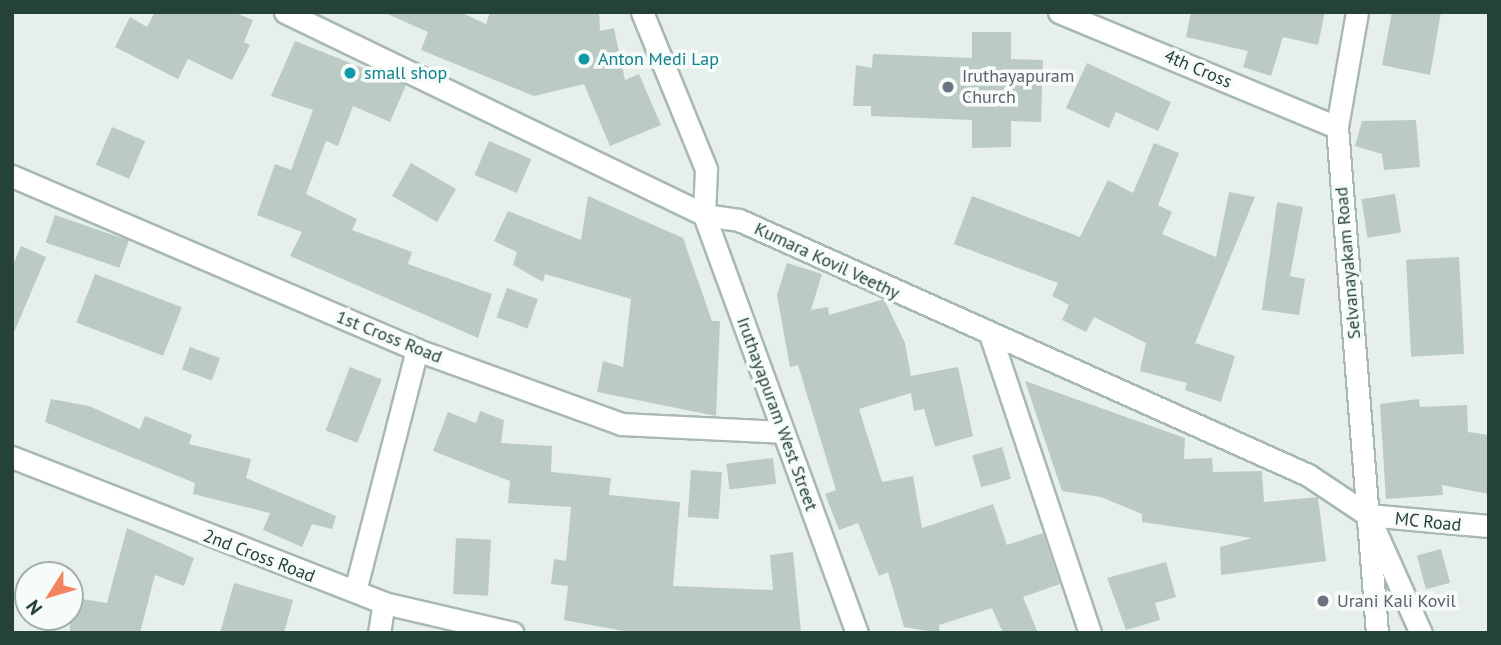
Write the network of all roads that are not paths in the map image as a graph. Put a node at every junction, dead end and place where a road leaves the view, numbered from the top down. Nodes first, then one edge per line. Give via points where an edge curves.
1 (285, 12) edge
2 (642, 12) edge
3 (1059, 12) edge
4 (1357, 12) edge
5 (1337, 127) junction
6 (12, 176) edge
7 (706, 205) junction
8 (991, 337) junction
9 (417, 350) junction
10 (782, 432) junction
11 (12, 457) edge
12 (1368, 515) junction
13 (1489, 526) edge
14 (355, 591) junction
15 (384, 603) junction
16 (379, 633) edge
17 (513, 633) edge
18 (857, 633) edge
19 (1090, 633) edge
20 (1377, 633) edge
21 (1421, 633) edge

1 - 7 street, Kumara Kovil Veethy
2 - 7 street, Iruthayapuram West Street via 706,169
3 - 5 street, 4th Cross
4 - 5 street, Selvanayakam Road
5 - 12 street, Selvanayakam Road
6 - 9 street, 1st Cross Road
7 - 8 street, Kumara Kovil Veethy
7 - 10 street, Iruthayapuram West Street
8 - 12 street, Kumara Kovil Veethy via 1308,475
8 - 19 street
9 - 10 street, 1st Cross Road via 621,424
9 - 14 street
10 - 18 street, Iruthayapuram West Street
11 - 14 street, 2nd Cross Road
12 - 13 street, MC Road
12 - 20 street, Selvanayakam Road
12 - 21 street, Selvanayakam Road
14 - 15 street, 2nd Cross Road
15 - 16 street
15 - 17 street, 2nd Cross Road

